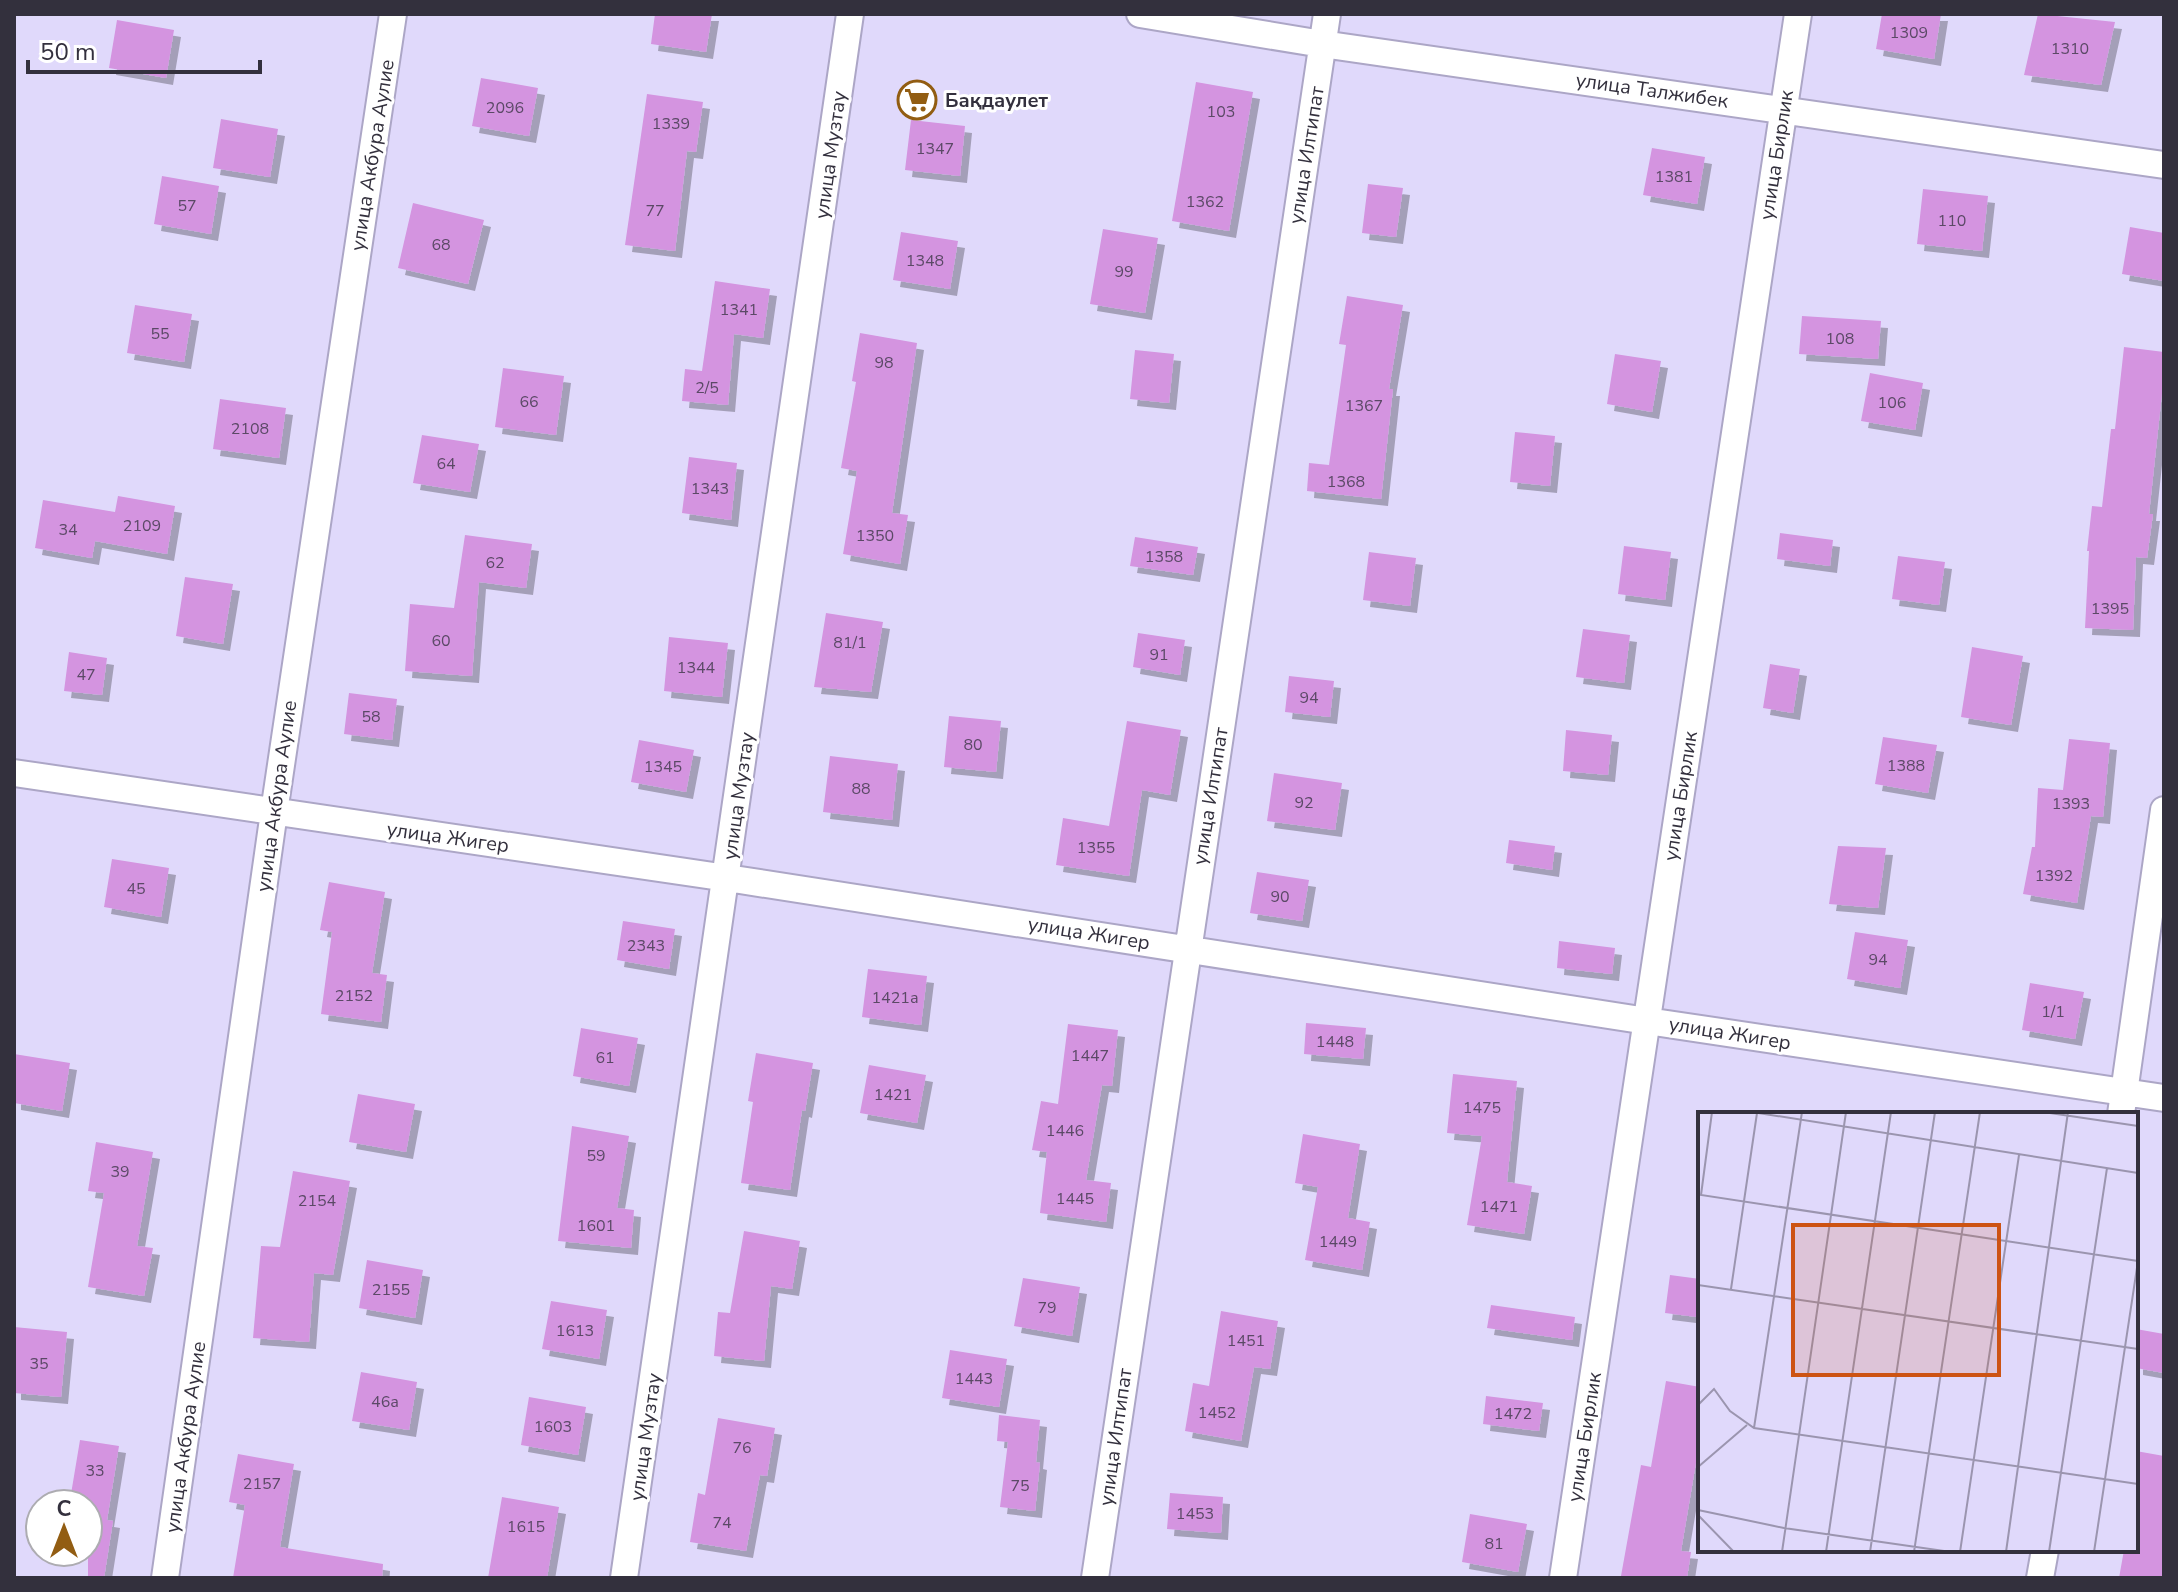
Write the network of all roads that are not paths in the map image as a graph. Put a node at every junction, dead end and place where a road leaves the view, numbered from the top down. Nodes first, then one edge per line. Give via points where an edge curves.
1 (393, 14) edge
2 (850, 14) edge
3 (1140, 14) edge
4 (1327, 14) edge
5 (1798, 14) edge
6 (1322, 44) junction
7 (1783, 109) junction
8 (2164, 165) edge
9 (14, 773) edge
10 (2164, 810) edge
11 (274, 812) junction
12 (727, 878) junction
13 (1187, 948) junction
14 (1647, 1021) junction
15 (2164, 1098) edge
16 (2123, 1103) edge
17 (2045, 1552) edge
18 (165, 1578) edge
19 (624, 1578) edge
20 (1095, 1578) edge
21 (1563, 1578) edge
22 (2040, 1578) edge

1 - 11 street, улица Акбура Аулие
2 - 12 street, улица Музтау
3 - 6 street, улица Талжибек
4 - 6 street, улица Илтипат
5 - 7 street, улица Бирлик
6 - 7 street, улица Талжибек
6 - 13 street, улица Илтипат
7 - 8 street, улица Талжибек
7 - 14 street, улица Бирлик
9 - 11 street, улица Жигер
10 - 16 street
11 - 12 street, улица Жигер
11 - 18 street, улица Акбура Аулие
12 - 13 street, улица Жигер
12 - 19 street, улица Музтау
13 - 14 street, улица Жигер
13 - 20 street, улица Илтипат
14 - 16 street, улица Жигер
14 - 21 street, улица Бирлик
15 - 16 street, улица Жигер
17 - 22 street

